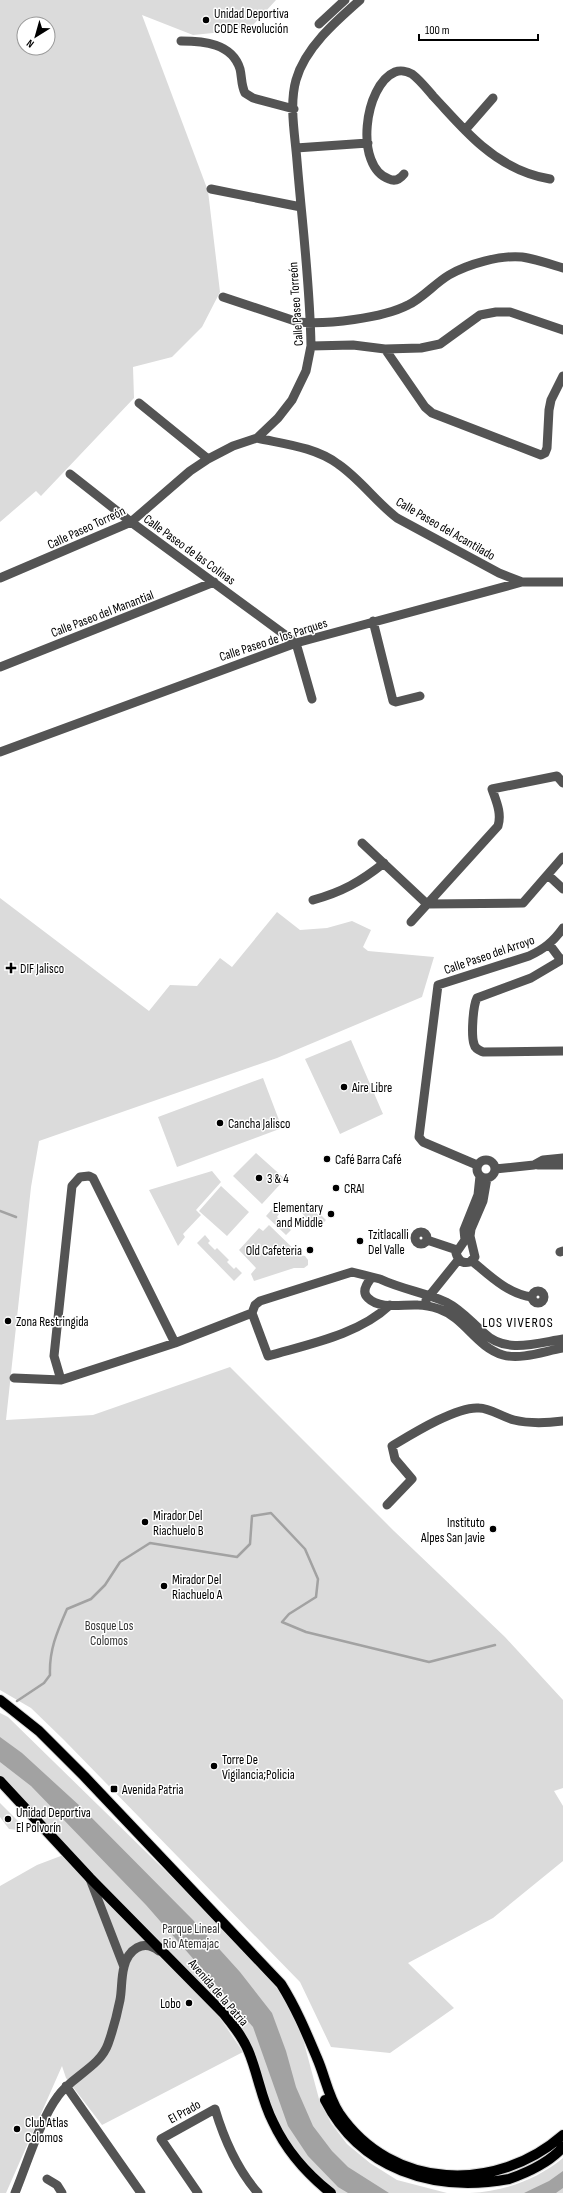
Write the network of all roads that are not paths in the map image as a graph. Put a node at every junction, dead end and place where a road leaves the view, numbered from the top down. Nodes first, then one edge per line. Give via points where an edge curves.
1 (345, 0) edge
2 (360, 0) edge
3 (319, 24) dead end
4 (181, 40) dead end
5 (493, 98) dead end
6 (294, 109) junction
7 (467, 132) junction
8 (368, 143) junction
9 (296, 148) junction
10 (404, 174) dead end
11 (550, 179) dead end
12 (211, 189) dead end
13 (301, 207) junction
14 (563, 268) edge
15 (223, 297) dead end
16 (310, 323) junction
17 (563, 330) edge
18 (311, 346) junction
19 (385, 349) junction
20 (563, 376) edge
21 (139, 403) dead end
22 (257, 438) junction
23 (208, 459) junction
24 (70, 474) dead end
25 (131, 522) junction
26 (0, 578) edge
27 (214, 582) junction
28 (522, 582) junction
29 (563, 582) edge
30 (373, 622) junction
31 (296, 643) junction
32 (0, 667) edge
33 (420, 696) dead end
34 (312, 699) dead end
35 (0, 752) edge
36 (563, 783) edge
37 (362, 843) dead end
38 (563, 857) edge
39 (384, 863) junction
40 (548, 875) junction
41 (563, 889) edge
42 (313, 900) dead end
43 (427, 904) junction
44 (411, 922) dead end
45 (563, 928) edge
46 (549, 944) junction
47 (562, 960) edge
48 (563, 1051) edge
49 (563, 1158) edge
50 (478, 1165) junction
51 (534, 1165) junction
52 (563, 1165) edge
53 (495, 1169) junction
54 (484, 1177) junction
55 (427, 1240) dead end
56 (459, 1257) junction
57 (473, 1259) junction
58 (372, 1277) junction
59 (430, 1297) junction
60 (532, 1297) dead end
61 (390, 1305) junction
62 (425, 1306) junction
63 (252, 1313) junction
64 (563, 1339) edge
65 (539, 1342) junction
66 (175, 1343) junction
67 (563, 1348) edge
68 (541, 1352) junction
69 (14, 1378) dead end
70 (62, 1380) junction
71 (563, 1421) edge
72 (387, 1505) dead end
73 (0, 1700) edge
74 (0, 1781) edge
75 (90, 1878) junction
76 (124, 1967) junction
77 (193, 1980) junction
78 (311, 2046) junction
79 (66, 2086) junction
80 (563, 2135) edge
81 (563, 2147) edge
82 (48, 2180) dead end
83 (15, 2193) edge
84 (62, 2193) edge
85 (141, 2193) edge
86 (198, 2193) edge
87 (258, 2193) edge
88 (331, 2193) edge

1 - 3 street
2 - 6 street, Calle Paseo Torreón via 338,20 307,58 296,80
4 - 6 street via 220,46 236,60 245,93 253,98
5 - 7 street
6 - 9 street, Calle Paseo Torreón
7 - 8 street via 418,79 404,71 396,71 382,84 372,102 368,116
7 - 11 street via 504,162 537,177
8 - 9 street
8 - 10 street via 370,157 378,172 392,180 401,178
9 - 13 street, Calle Paseo Torreón
12 - 13 street
13 - 16 street, Calle Paseo Torreón
14 - 16 street via 521,257 492,260 449,275 419,298 399,309 375,316
15 - 16 street via 298,322
16 - 18 street, Calle Paseo Torreón
17 - 19 street via 510,312 496,312 480,315 440,344 422,348
18 - 19 street via 353,345
18 - 22 street, Calle Paseo Torreón via 306,371 292,400
19 - 20 street via 425,407 432,413 541,455 547,448 551,400
21 - 23 street
22 - 23 street, Calle Paseo Torreón via 233,446
22 - 28 street, Calle Paseo del Acantilado via 304,448 323,455 338,464 397,518 499,573
23 - 25 street, Calle Paseo Torreón via 190,471
24 - 25 street, Calle Paseo de las Colinas
25 - 26 street, Calle Paseo Torreón
25 - 27 street, Calle Paseo de las Colinas
27 - 31 street, Calle Paseo de las Colinas
27 - 32 street, Calle Paseo del Manantial
28 - 29 street, Calle Paseo de los Parques
28 - 30 street, Calle Paseo de los Parques
30 - 31 street, Calle Paseo de los Parques
30 - 33 street via 393,701
31 - 34 street
31 - 35 street, Calle Paseo de los Parques
36 - 43 street via 557,776 492,789 500,820 498,826
37 - 39 street
38 - 40 street
39 - 42 street via 361,881 338,893
39 - 43 street
40 - 41 street
40 - 43 street via 523,903
43 - 44 street
45 - 46 street, Calle Paseo del Arroyo
46 - 47 street
46 - 50 street, Calle Paseo del Arroyo via 529,956 438,985 419,1136 423,1142
47 - 48 street via 531,978 477,998 474,1004 473,1043 483,1052
49 - 51 street via 543,1160
50 - 53 street via 487,1160
50 - 54 street via 478,1173
51 - 52 street
51 - 53 street
53 - 54 street via 491,1177
54 - 56 street via 464,1230 465,1240
54 - 57 street via 483,1201 470,1236
55 - 56 street
56 - 57 street
56 - 59 street
57 - 60 street via 510,1283 515,1292
58 - 59 street
58 - 61 street via 366,1284 367,1297 373,1302
58 - 63 street via 352,1272 260,1301
59 - 62 street
59 - 65 street via 459,1310 485,1335 497,1342 518,1346
61 - 62 street
61 - 63 street via 380,1314 344,1333 268,1356
62 - 68 street via 453,1317 479,1342 493,1351 518,1356
63 - 66 street
64 - 65 street
65 - 68 street
66 - 70 street
66 - 70 street via 93,1178 80,1177 72,1186 54,1356
67 - 68 street
69 - 70 street
71 - 72 street via 513,1420 480,1408 464,1409 392,1446 395,1460 412,1479
73 - 78 main road via 50,1742 262,1963 292,2002 302,2020
74 - 75 main road, Avenida de la Patria
75 - 76 street
75 - 77 main road, Avenida de la Patria
76 - 77 street via 134,1949 147,1945 153,1947
76 - 79 street via 120,2000 107,2046 98,2060
77 - 88 main road, Avenida de la Patria via 228,2019 247,2049 272,2121 283,2142 309,2174
78 - 80 main road via 329,2095 352,2130 381,2154 414,2171 449,2178 487,2176 530,2161
78 - 81 main road via 312,2060 323,2097 343,2130 356,2146 375,2162 396,2173 442,2187 476,2188 498,2183 538,2166
79 - 83 street via 57,2096 46,2117
79 - 85 street
82 - 84 street via 57,2185
86 - 87 street, El Prado via 161,2139 215,2109 220,2128 241,2171

